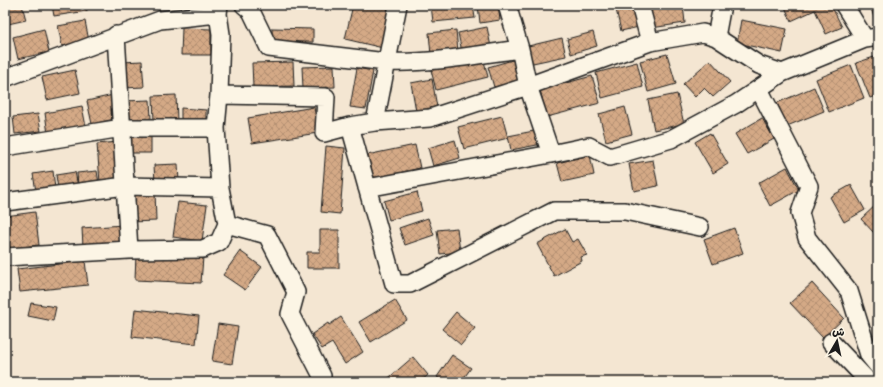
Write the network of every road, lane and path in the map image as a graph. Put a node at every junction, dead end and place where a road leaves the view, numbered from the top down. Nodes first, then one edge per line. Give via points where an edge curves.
1 (244, 5) edge
2 (398, 5) edge
3 (507, 5) edge
4 (640, 5) edge
5 (722, 5) edge
6 (844, 5) edge
7 (218, 9) edge
8 (116, 35) junction
9 (716, 37) junction
10 (871, 38) edge
11 (650, 42) junction
12 (520, 49) junction
13 (386, 62) junction
14 (782, 72) junction
15 (5, 78) edge
16 (528, 86) junction
17 (759, 89) junction
18 (219, 95) junction
19 (375, 122) junction
20 (350, 126) junction
21 (122, 128) junction
22 (216, 128) junction
23 (5, 147) edge
24 (551, 154) junction
25 (125, 186) junction
26 (220, 188) junction
27 (367, 188) junction
28 (5, 202) edge
29 (227, 224) junction
30 (700, 227) dead end
31 (129, 250) junction
32 (5, 257) edge
33 (831, 342) dead end
34 (878, 366) edge
35 (322, 376) dead end
36 (869, 382) edge

1 - 13 street via 251,11 269,48
2 - 13 street
3 - 12 street
4 - 11 street
5 - 9 street
6 - 10 street
7 - 8 street via 160,20
7 - 18 street via 221,34
8 - 15 street
8 - 21 street
9 - 11 street via 703,33
9 - 14 street via 759,65
10 - 14 street
11 - 16 street
12 - 13 street via 405,63
12 - 16 street
13 - 19 street
14 - 17 street
16 - 19 street via 430,118
16 - 24 street
17 - 24 street via 671,139 610,157 588,146
17 - 34 street via 809,186 800,213 807,238 849,291 870,356
18 - 20 street via 326,97 324,133
18 - 22 street
19 - 20 street
20 - 27 street
21 - 22 street
21 - 23 street
21 - 25 street
22 - 26 street
24 - 27 street
25 - 26 street
25 - 28 street
25 - 31 street
26 - 29 street
27 - 30 street via 394,284 410,284 554,211 625,211
29 - 31 street via 219,242 204,249
29 - 35 street via 267,235 296,292 290,314
31 - 32 street
33 - 36 street

